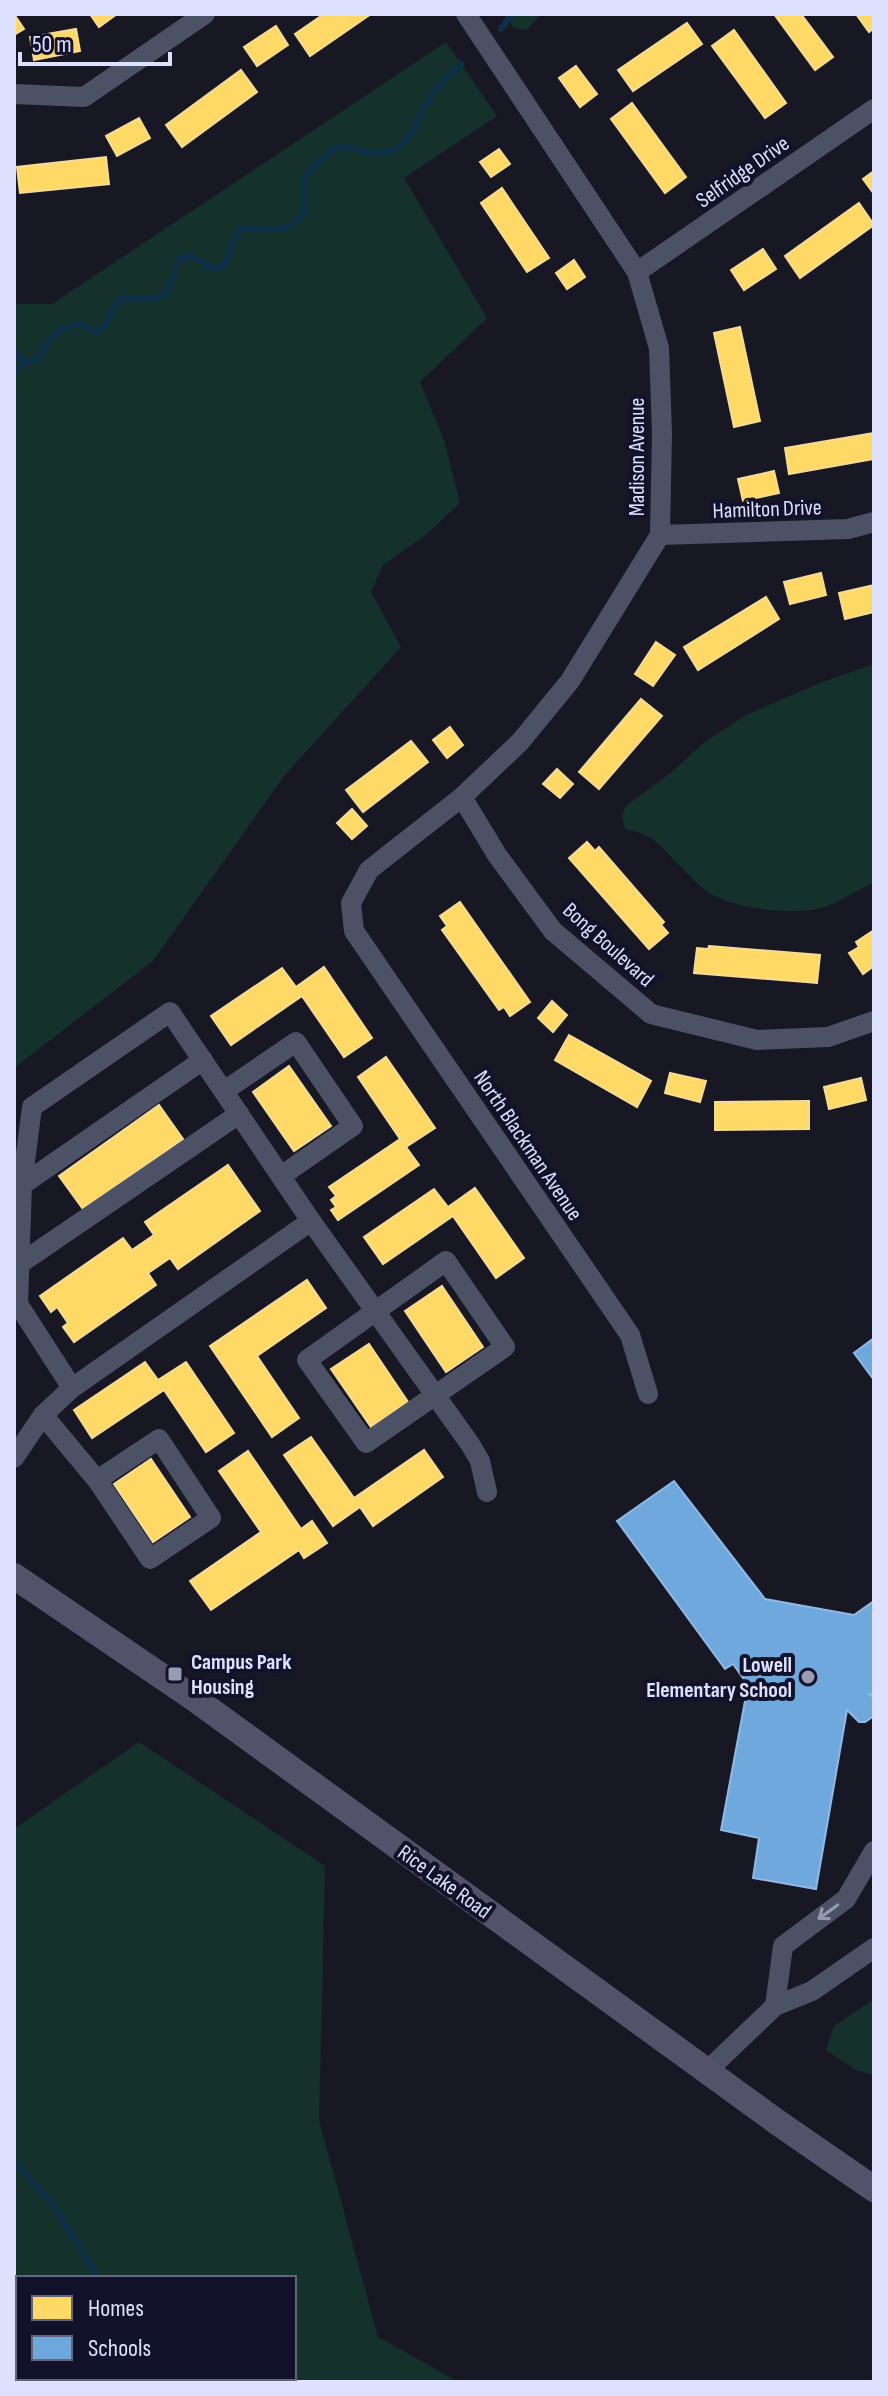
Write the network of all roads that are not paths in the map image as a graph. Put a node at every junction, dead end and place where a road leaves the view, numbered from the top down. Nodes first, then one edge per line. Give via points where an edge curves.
1 (205, 14) edge
2 (466, 14) edge
3 (14, 94) edge
4 (874, 109) edge
5 (637, 272) junction
6 (874, 522) edge
7 (660, 535) junction
8 (462, 797) junction
9 (354, 931) joint
10 (874, 1021) edge
11 (203, 1060) junction
12 (224, 1091) junction
13 (239, 1114) junction
14 (281, 1176) junction
15 (22, 1185) junction
16 (311, 1221) junction
17 (18, 1265) junction
18 (375, 1310) junction
19 (72, 1388) junction
20 (436, 1394) junction
21 (648, 1394) dead end
22 (43, 1415) junction
23 (14, 1458) edge
24 (97, 1480) junction
25 (487, 1492) dead end
26 (14, 1576) edge
27 (874, 1851) edge
28 (874, 1948) edge
29 (775, 2006) junction
30 (707, 2071) junction
31 (874, 2189) edge

1 - 3 street via 84,97
2 - 5 street, Madison Avenue
4 - 5 street, Selfridge Drive
5 - 7 street, Madison Avenue via 659,348
6 - 7 street, Hamilton Drive via 848,529
7 - 8 street, Madison Avenue via 570,681 520,742
8 - 9 street, Madison Avenue via 369,870 351,903
8 - 10 street, Bong Boulevard via 553,931 651,1014 757,1040 828,1037
9 - 21 street, North Blackman Avenue via 630,1335
11 - 12 street
11 - 15 street
11 - 15 street via 170,1012 32,1107
12 - 13 street
12 - 14 street via 296,1042 353,1126
13 - 14 street
13 - 17 street
14 - 16 street
15 - 17 street
16 - 18 street
16 - 19 street
17 - 19 street via 18,1304
18 - 20 street
18 - 20 street via 307,1360 366,1443
18 - 20 street via 446,1261 505,1347
19 - 22 street
20 - 25 street via 480,1461
22 - 23 street
22 - 24 street
24 - 24 street via 159,1439 211,1518 150,1559
26 - 30 main road, Rice Lake Road via 195,1699
27 -> 29 street via 846,1899 783,1946
28 - 29 street via 812,1991
29 - 30 street
30 - 31 main road, Rice Lake Road

